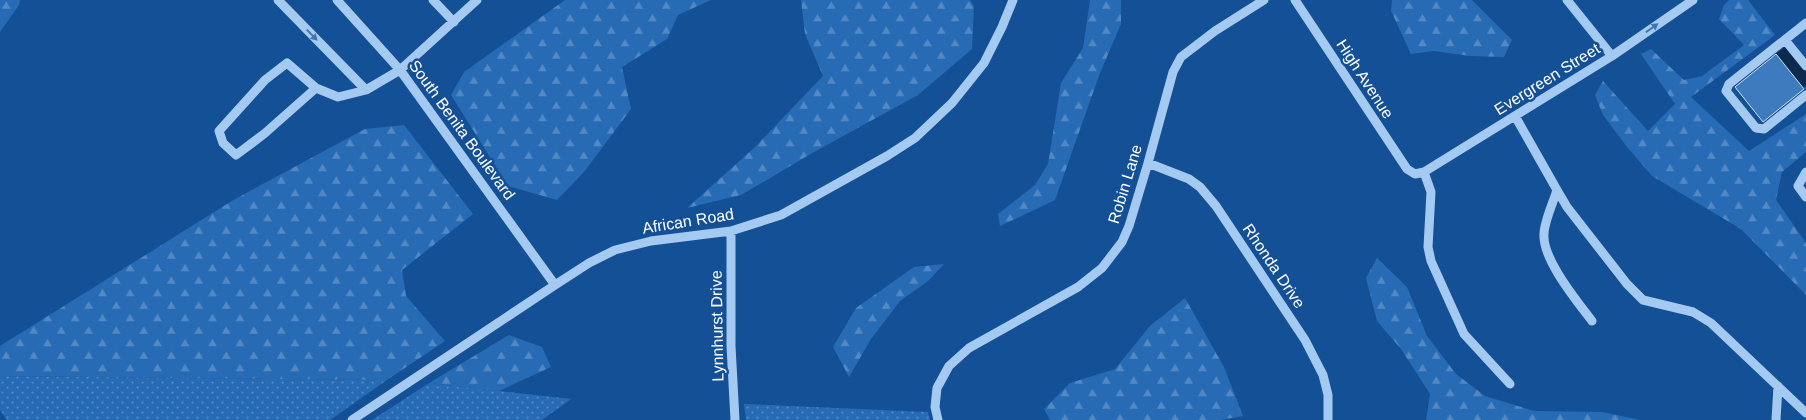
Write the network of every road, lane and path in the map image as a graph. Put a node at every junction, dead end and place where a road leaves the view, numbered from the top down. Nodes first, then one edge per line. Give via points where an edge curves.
1 (278, 0) edge
2 (337, 0) edge
3 (433, 0) edge
4 (477, 0) edge
5 (1013, 0) edge
6 (1264, 0) edge
7 (1295, 0) edge
8 (1567, 0) edge
9 (1693, 0) edge
10 (454, 22) junction
11 (1805, 25) edge
12 (1785, 40) junction
13 (1612, 56) junction
14 (1806, 66) edge
15 (400, 70) junction
16 (316, 88) junction
17 (366, 90) junction
18 (1806, 95) edge
19 (1515, 116) junction
20 (1148, 163) junction
21 (1424, 172) junction
22 (1806, 172) edge
23 (1412, 173) joint
24 (1557, 190) junction
25 (1806, 197) edge
26 (731, 231) junction
27 (555, 285) junction
28 (1592, 321) dead end
29 (1510, 384) dead end
30 (1778, 386) junction
31 (1806, 412) edge
32 (352, 420) edge
33 (735, 420) edge
34 (938, 420) edge
35 (1328, 420) edge
36 (1776, 420) edge

1 -> 17 street
2 - 15 street, South Benita Boulevard
3 - 10 street
4 - 10 street
5 - 26 street, African Road via 984,63 952,103 915,138 781,215
6 - 20 street, Robin Lane via 1181,57 1173,72
7 - 23 street, High Avenue via 1406,169
8 - 13 street
13 -> 9 street, Evergreen Street
10 - 15 street
11 - 12 street
12 - 14 street
12 - 18 street via 1729,84 1726,91 1756,128 1764,128
13 - 19 street, Evergreen Street
15 - 17 street
15 - 27 street, South Benita Boulevard
16 - 16 street via 287,62 265,80 219,131 223,144 236,155
16 - 17 street via 338,97
19 - 21 street, Evergreen Street
19 - 24 street
20 - 34 street, Robin Lane via 1122,242 1102,268 1078,287 969,348 949,366 938,388 935,407
20 - 35 street, Rhonda Drive via 1189,179 1216,206 1305,340 1323,375 1328,395
21 - 23 street, Evergreen Street
21 - 29 street via 1431,192 1428,246 1431,261 1464,334
22 - 25 street via 1798,186
24 - 28 street via 1544,234 1545,247 1562,280
24 - 30 street via 1627,284 1643,300 1693,312
26 - 27 street, African Road via 651,241 615,250
26 - 33 street, Lynnhurst Drive
27 - 32 street, African Road
30 - 31 street
30 - 36 street

